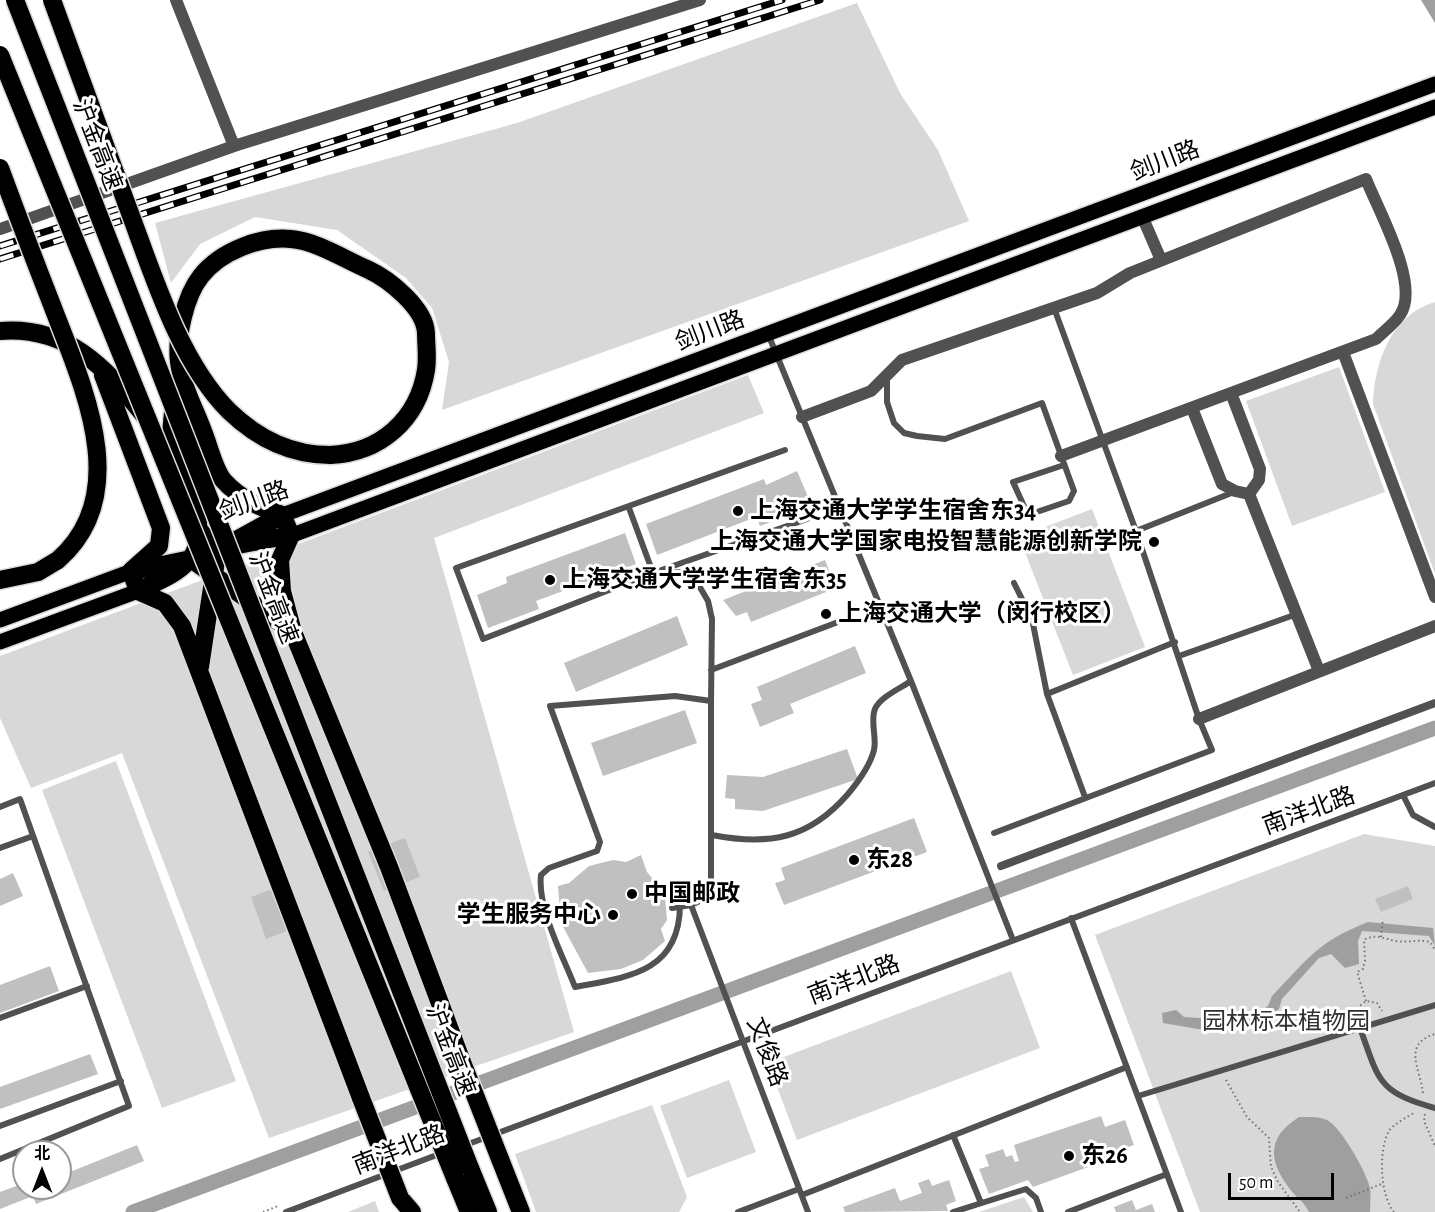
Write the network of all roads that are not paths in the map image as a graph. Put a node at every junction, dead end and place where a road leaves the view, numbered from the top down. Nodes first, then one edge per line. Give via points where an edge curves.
1 (15, 0) edge
2 (52, 0) edge
3 (176, 0) edge
4 (700, 0) edge
5 (0, 56) edge
6 (1435, 84) edge
7 (1435, 107) edge
8 (234, 146) junction
9 (0, 168) edge
10 (1142, 216) junction
11 (0, 230) edge
12 (1161, 260) junction
13 (1054, 308) junction
14 (0, 331) edge
15 (768, 333) junction
16 (776, 352) junction
17 (1343, 352) junction
18 (101, 370) junction
19 (887, 375) junction
20 (182, 376) junction
21 (1231, 393) junction
22 (1192, 408) junction
23 (802, 417) junction
24 (1104, 440) junction
25 (785, 450) dead end
26 (1063, 461) junction
27 (1235, 491) junction
28 (1249, 494) junction
29 (629, 508) junction
30 (282, 515) junction
31 (807, 519) dead end
32 (1136, 531) junction
33 (291, 536) junction
34 (207, 554) junction
35 (131, 571) junction
36 (653, 573) junction
37 (0, 580) edge
38 (1014, 583) dead end
39 (138, 591) junction
40 (1435, 597) edge
41 (1297, 614) junction
42 (846, 619) dead end
43 (0, 620) edge
44 (1435, 626) edge
45 (293, 632) junction
46 (0, 642) edge
47 (1175, 642) junction
48 (1179, 656) junction
49 (200, 667) junction
50 (711, 670) junction
51 (1319, 671) junction
52 (911, 681) junction
53 (1047, 694) junction
54 (711, 700) junction
55 (1435, 703) edge
56 (1199, 719) junction
57 (1435, 783) edge
58 (1403, 795) junction
59 (1085, 797) junction
60 (0, 807) edge
61 (1435, 827) edge
62 (994, 833) dead end
63 (712, 835) junction
64 (33, 836) junction
65 (0, 848) edge
66 (1001, 866) dead end
67 (691, 905) junction
68 (680, 906) junction
69 (672, 908) dead end
70 (1071, 918) junction
71 (1013, 940) junction
72 (87, 986) junction
73 (1435, 1005) edge
74 (0, 1018) edge
75 (1360, 1028) junction
76 (744, 1041) junction
77 (1127, 1067) junction
78 (121, 1081) junction
79 (1138, 1096) junction
80 (1435, 1108) edge
81 (0, 1126) edge
82 (954, 1136) junction
83 (0, 1159) edge
84 (462, 1173) junction
85 (1167, 1174) junction
86 (801, 1192) junction
87 (981, 1203) junction
88 (406, 1205) edge
89 (286, 1212) edge
90 (469, 1212) edge
91 (488, 1212) edge
92 (521, 1212) edge
93 (738, 1212) edge
94 (808, 1212) edge
95 (953, 1212) edge
96 (1041, 1212) edge
97 (1068, 1212) edge
98 (1181, 1212) edge

1 - 84 highway, 沪金高速, bridge
2 - 20 highway, bridge via 170,314 195,366 228,410 263,439 305,455 330,455 370,447 391,435 413,411 427,369 426,325 404,294 376,273 292,239 255,242 226,255 201,276 184,311 179,342
3 - 8 street
4 - 8 street
5 - 84 highway, 沪金高速, bridge
6 - 15 main road, 剑川路
7 - 10 main road, 剑川路
8 - 11 street
9 - 37 highway, bridge via 79,375 96,442 98,468 94,502 71,549 38,572
10 - 12 street
10 - 16 main road, 剑川路
12 - 13 street via 1097,293
12 - 17 street via 1366,179 1407,287 1401,314 1376,339
13 - 19 street via 902,360
13 - 24 lane
14 - 18 highway via 44,332 88,355
15 - 16 lane
15 - 30 main road, 剑川路
16 - 23 lane
16 - 33 main road, 剑川路
17 - 21 street
17 - 40 street
18 - 34 highway via 149,420 188,518
18 - 35 highway via 161,528 159,546
19 - 23 street via 871,391
19 - 26 lane via 887,402 894,423 904,433 945,439 1042,403
20 - 30 highway via 223,480 252,505
20 - 34 highway via 175,397 171,439
21 - 22 street
21 - 28 street via 1260,469 1259,480
22 - 24 street
22 - 27 street via 1222,484
23 - 52 lane
24 - 26 street
24 - 32 lane
25 - 29 lane
26 - 26 lane via 1013,482 1028,515 1069,501 1074,491
27 - 28 street
27 - 32 lane
28 - 41 street
29 - 36 lane
29 - 36 lane via 456,568 483,639
30 - 33 highway
30 - 34 highway
31 - 36 lane
32 - 47 lane
33 - 34 highway
33 - 45 highway via 280,560 282,591
34 - 35 highway
34 - 39 highway
34 - 45 highway
34 - 49 highway
35 - 39 highway
35 - 43 main road
36 - 50 lane via 691,572 708,601 712,619
38 - 53 lane via 1032,619
39 - 46 main road
39 - 49 highway via 165,603 182,626
41 - 48 lane
41 - 51 street
42 - 50 lane
44 - 51 street
45 - 92 highway, bridge via 389,867
47 - 48 lane
47 - 53 lane
48 - 56 lane
49 - 88 highway, bridge
50 - 54 lane
51 - 56 street
52 - 63 lane via 875,709 874,750 858,782 830,814 798,833 767,840
52 - 71 lane
53 - 59 lane
54 - 63 lane
54 - 68 lane via 675,696 550,705 600,842 597,851 549,868 541,875 544,906 575,987 616,980 659,963 680,926
55 - 66 street
56 - 59 lane via 1212,750
57 - 58 lane, 南洋北路
58 - 61 lane via 1413,815
58 - 70 lane, 南洋北路
59 - 62 lane
60 - 64 lane via 20,799
63 - 67 lane via 711,882 704,899
64 - 65 lane
64 - 72 lane
67 - 68 lane
67 - 76 lane, 文俊路
68 - 69 lane
70 - 71 lane, 南洋北路
70 - 77 lane
71 - 76 lane, 南洋北路
72 - 74 lane
72 - 78 lane
73 - 75 lane
75 - 79 lane
75 - 80 lane via 1378,1079 1393,1092
76 - 86 lane, 文俊路
76 - 89 lane, 南洋北路
77 - 79 lane
77 - 82 lane
78 - 81 lane
78 - 83 lane via 129,1106
79 - 85 lane
82 - 86 lane
82 - 87 lane
84 - 90 highway, 沪金高速
84 - 91 highway, 沪金高速
85 - 97 lane
85 - 98 lane
86 - 93 lane
86 - 94 lane, 文俊路
87 - 95 lane
87 - 96 lane via 1026,1189 1036,1198

